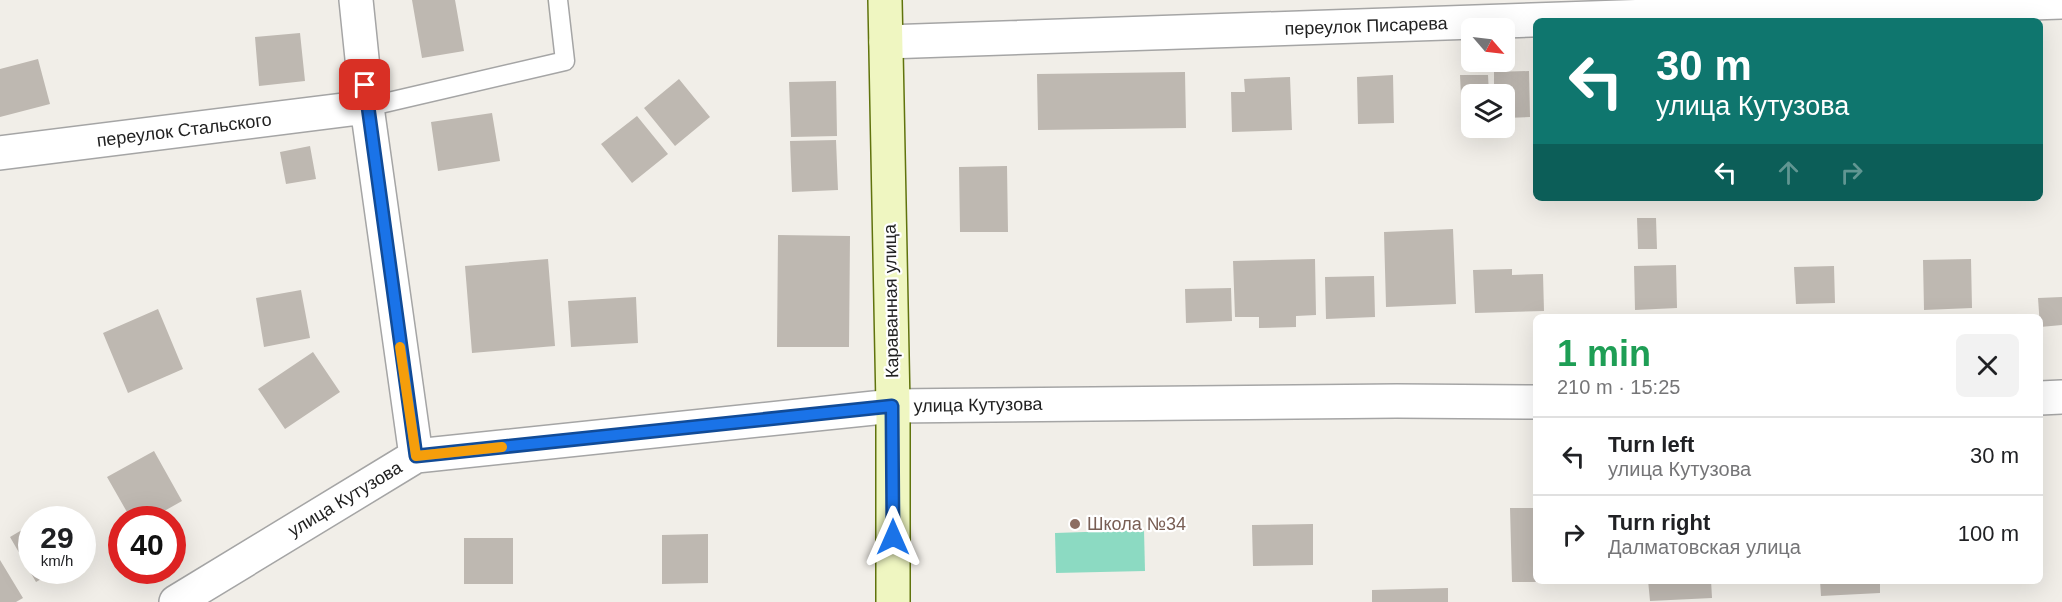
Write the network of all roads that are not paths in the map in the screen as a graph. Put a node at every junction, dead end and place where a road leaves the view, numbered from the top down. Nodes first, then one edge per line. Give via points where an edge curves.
1 (356, 0) edge
2 (558, 0) edge
3 (885, 0) edge
4 (2062, 2) edge
5 (1268, 14) edge
6 (886, 42) junction
7 (367, 107) junction
8 (0, 153) edge
9 (2062, 397) edge
10 (2043, 398) edge
11 (1533, 402) edge
12 (892, 406) junction
13 (416, 456) junction
14 (176, 602) edge
15 (893, 602) edge

1 - 7 street
2 - 7 lane via 565,61
3 - 6 street, Караванная улица
4 - 5 street, переулок Писарева
5 - 6 street, переулок Писарева
6 - 12 street, Караванная улица
7 - 8 street, переулок Стальского
7 - 13 street
9 - 10 street
11 - 12 street, улица Кутузова
12 - 13 street, улица Кутузова
12 - 15 street, Караванная улица
13 - 14 street, улица Кутузова

